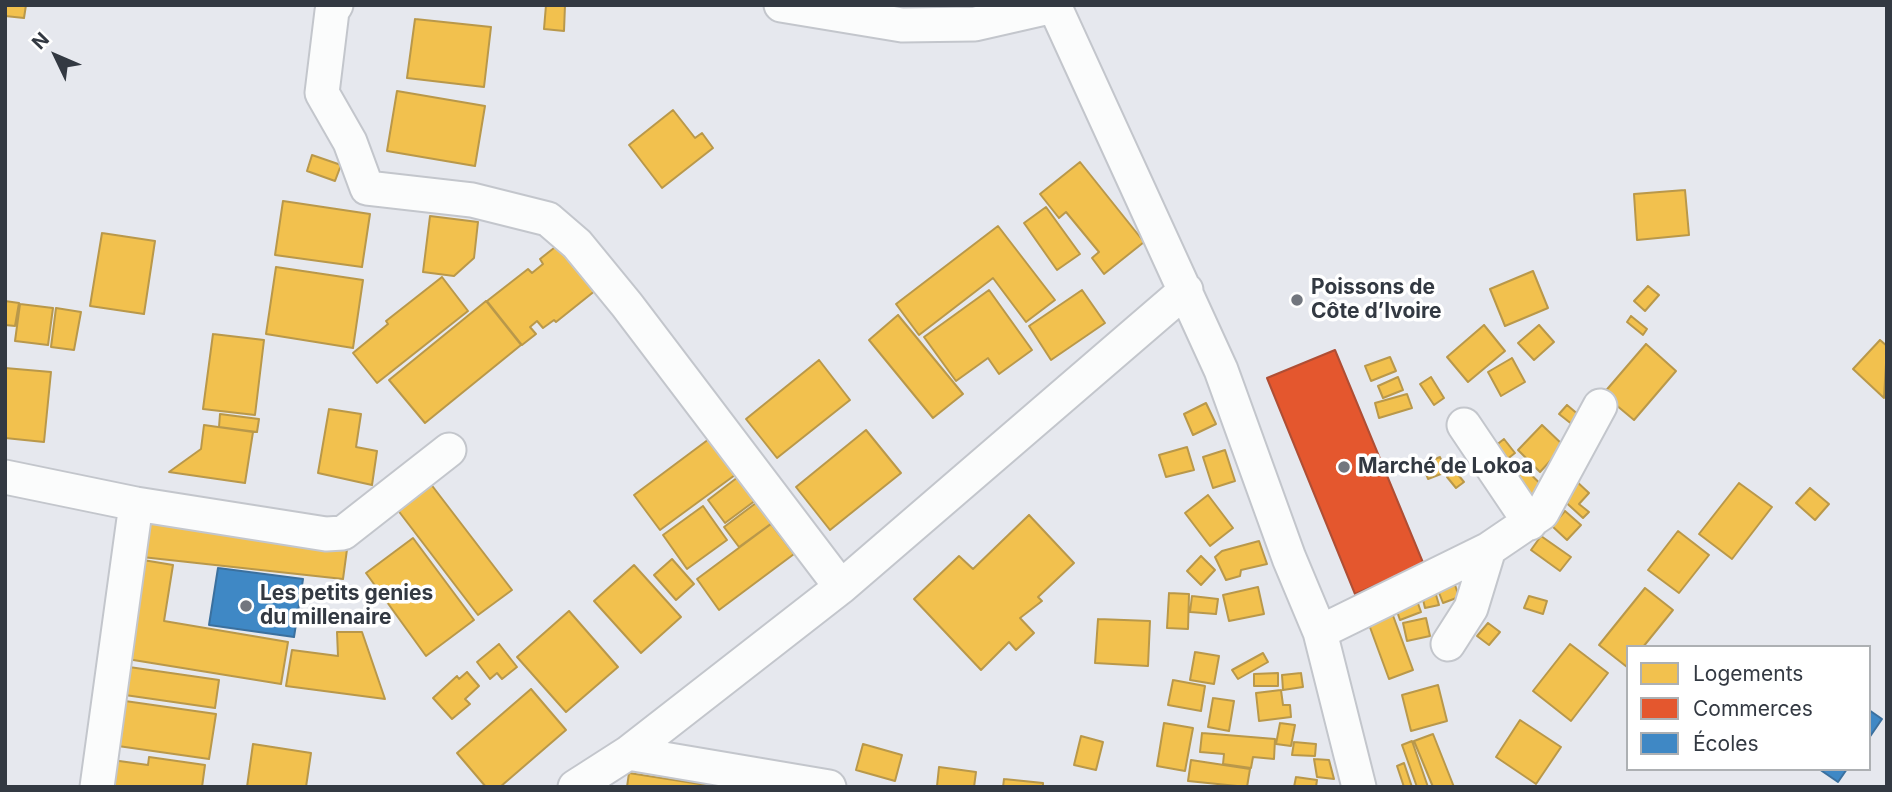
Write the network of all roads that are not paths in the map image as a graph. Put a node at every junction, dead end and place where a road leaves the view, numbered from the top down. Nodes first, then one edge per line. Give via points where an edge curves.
1 (336, 5) edge
2 (781, 5) edge
3 (1054, 6) edge
4 (1186, 290) junction
5 (1600, 406) dead end
6 (1464, 425) dead end
7 (449, 450) dead end
8 (5, 477) edge
9 (136, 504) junction
10 (1530, 523) junction
11 (1489, 549) junction
12 (841, 587) junction
13 (1320, 632) junction
14 (1448, 644) dead end
15 (628, 753) junction
16 (97, 787) edge
17 (575, 787) edge
18 (830, 787) edge
19 (1359, 787) edge

1 - 12 street via 322,93 350,142 367,188 472,200 548,219 577,244 627,305
2 - 3 street via 902,25 975,24
3 - 4 street
4 - 12 street
4 - 13 street
5 - 10 street via 1542,513
6 - 10 street
7 - 9 street via 343,533
8 - 9 street
9 - 16 street
10 - 11 street
11 - 13 street
11 - 14 street via 1471,608
12 - 15 street
13 - 19 street
15 - 17 street
15 - 18 street

